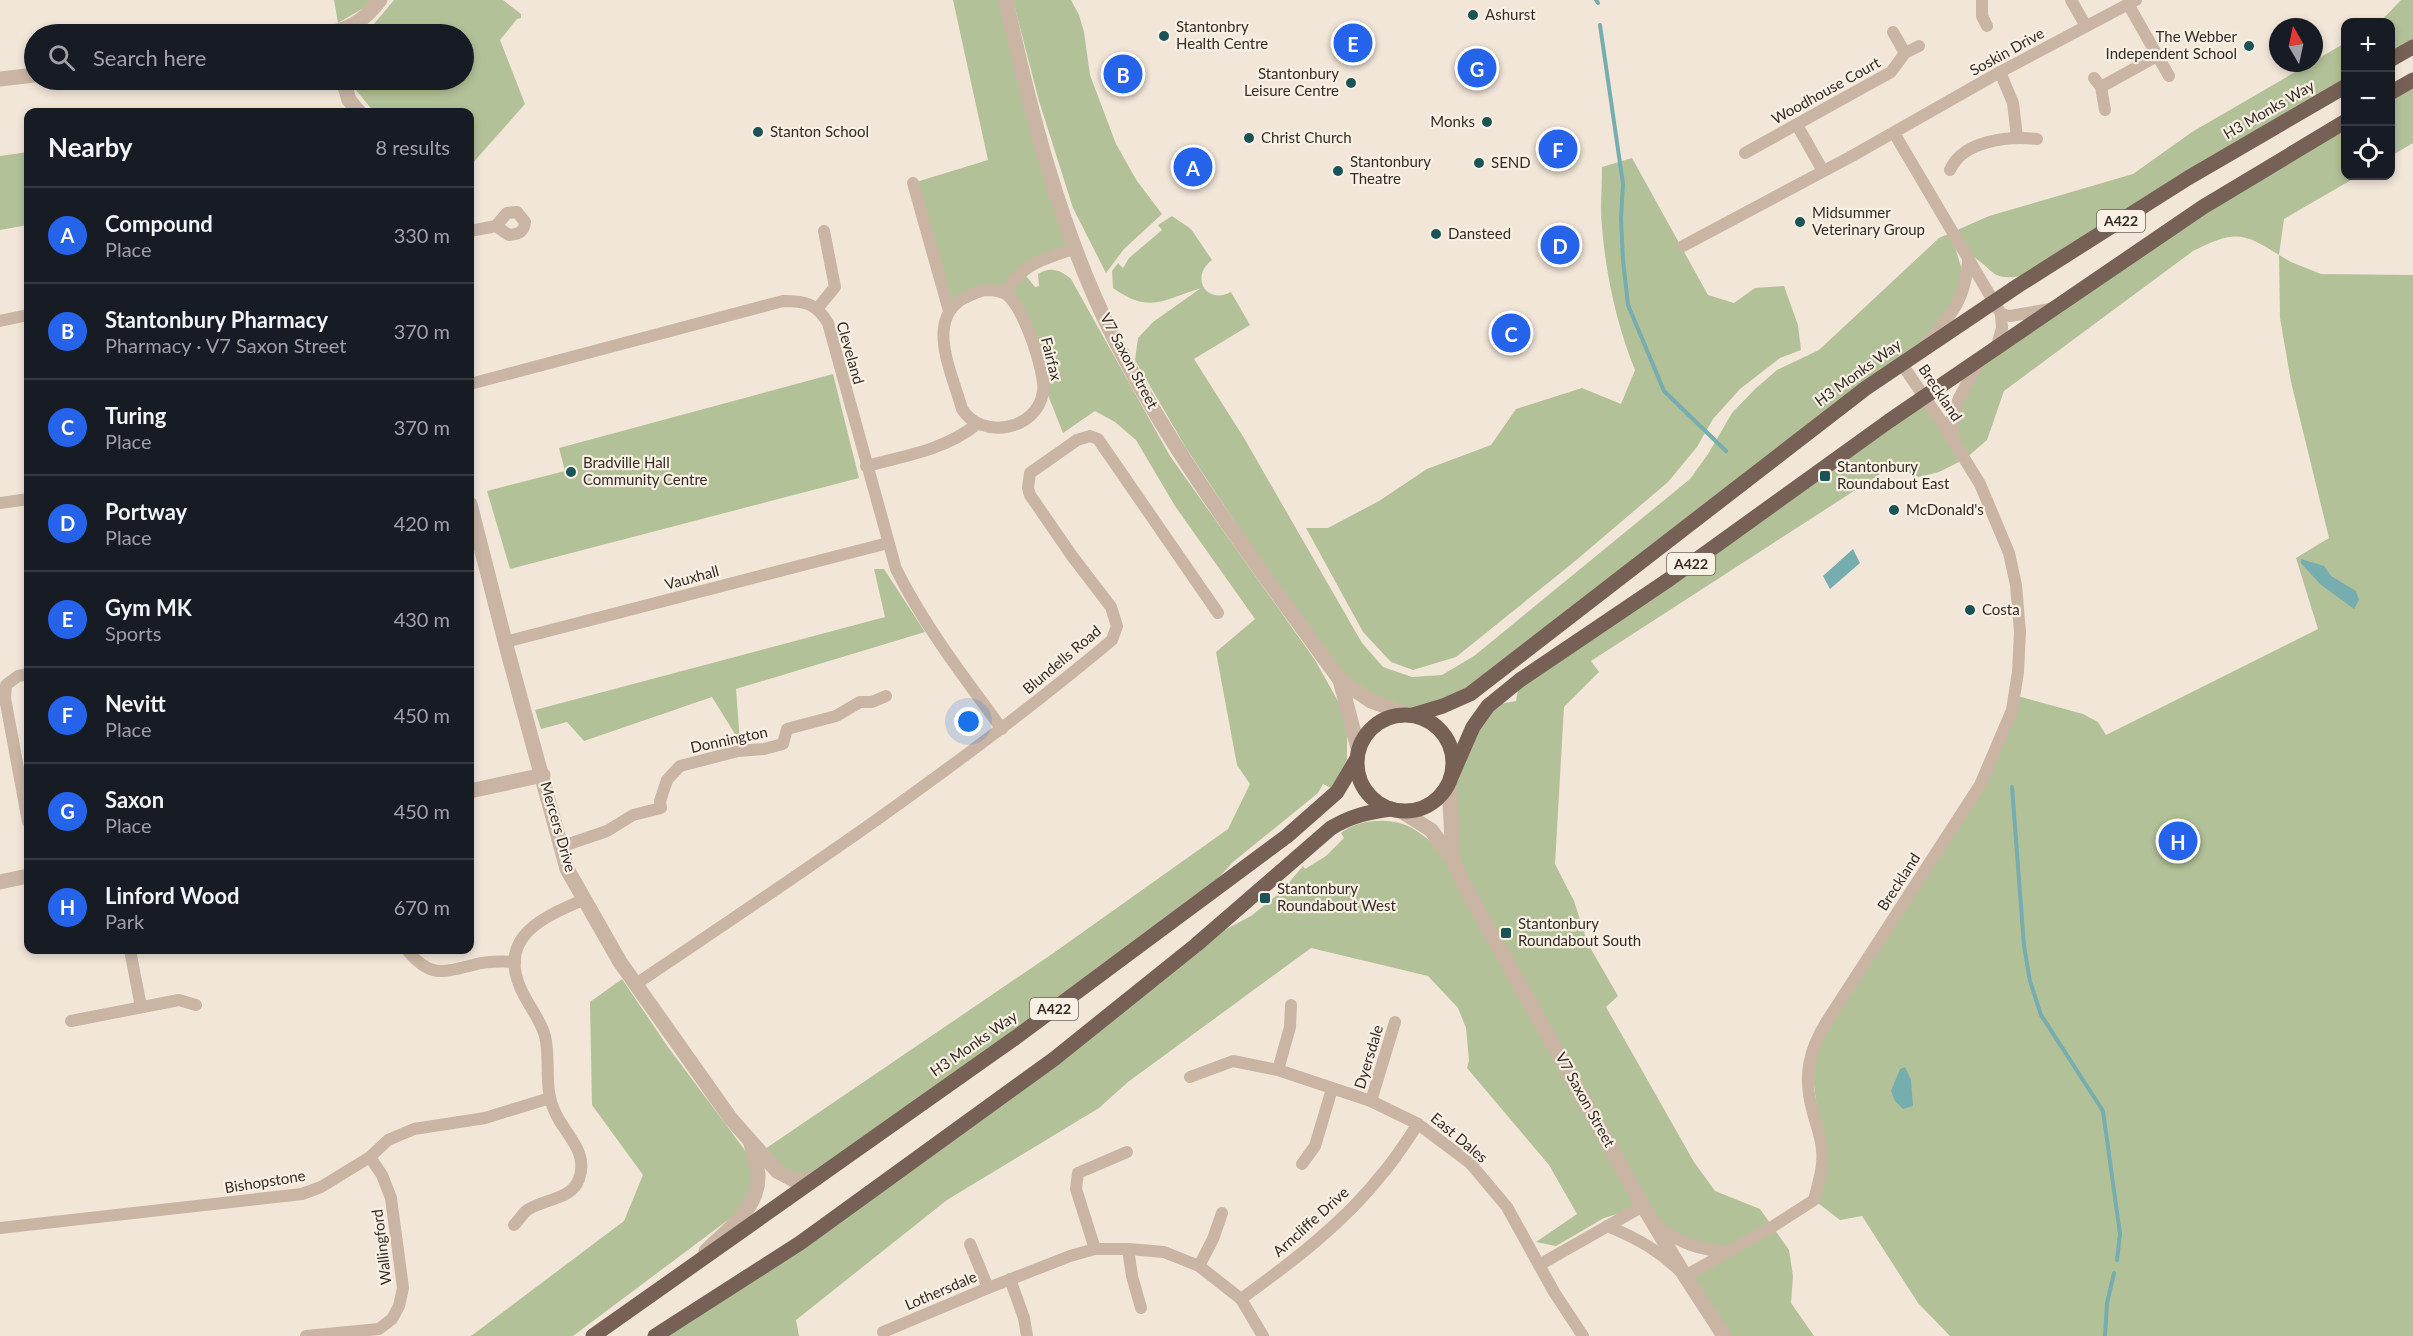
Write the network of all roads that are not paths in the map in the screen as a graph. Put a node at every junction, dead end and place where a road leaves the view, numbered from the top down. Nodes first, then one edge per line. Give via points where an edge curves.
1 (380, 0) edge
2 (1006, 0) edge
3 (1982, 0) edge
4 (2072, 0) edge
5 (2132, 2) edge
6 (357, 24) edge
7 (1987, 26) dead end
8 (2086, 26) junction
9 (1893, 32) dead end
10 (1919, 46) dead end
11 (2413, 47) edge
12 (1905, 53) junction
13 (2157, 56) junction
14 (2395, 58) edge
15 (2000, 72) junction
16 (24, 76) edge
17 (2169, 76) dead end
18 (0, 80) edge
19 (2413, 80) edge
20 (2341, 89) edge
21 (346, 90) edge
22 (2395, 91) edge
23 (356, 108) edge
24 (2105, 110) dead end
25 (2341, 124) edge
26 (1797, 125) junction
27 (1894, 133) junction
28 (1748, 135) dead end
29 (2017, 137) junction
30 (2037, 139) dead end
31 (1948, 166) dead end
32 (1823, 171) junction
33 (913, 183) dead end
34 (496, 226) dead end
35 (474, 230) edge
36 (824, 231) dead end
37 (1683, 246) dead end
38 (1075, 248) junction
39 (1968, 261) junction
40 (1005, 293) junction
41 (2060, 306) junction
42 (1998, 308) junction
43 (817, 309) junction
44 (949, 311) junction
45 (24, 316) edge
46 (0, 321) edge
47 (1996, 348) junction
48 (1920, 351) junction
49 (1981, 359) junction
50 (1901, 363) junction
51 (474, 383) edge
52 (1924, 397) junction
53 (977, 424) junction
54 (1953, 440) junction
55 (866, 466) junction
56 (24, 499) edge
57 (0, 503) edge
58 (474, 520) edge
59 (888, 543) junction
60 (1218, 613) dead end
61 (505, 642) junction
62 (24, 675) edge
63 (1340, 680) junction
64 (886, 696) dead end
65 (1411, 715) junction
66 (1002, 729) junction
67 (1357, 754) junction
68 (543, 775) junction
69 (1450, 779) junction
70 (474, 790) edge
71 (24, 801) edge
72 (1396, 810) junction
73 (560, 847) junction
74 (1455, 865) junction
75 (24, 877) edge
76 (0, 882) edge
77 (583, 900) junction
78 (131, 954) edge
79 (410, 954) edge
80 (515, 962) junction
81 (636, 984) junction
82 (196, 1005) dead end
83 (1291, 1005) dead end
84 (141, 1007) junction
85 (71, 1021) dead end
86 (1395, 1022) dead end
87 (1278, 1070) junction
88 (1190, 1077) dead end
89 (1332, 1089) junction
90 (550, 1098) junction
91 (1371, 1101) junction
92 (1418, 1124) junction
93 (751, 1141) junction
94 (1127, 1152) dead end
95 (370, 1157) junction
96 (1302, 1164) dead end
97 (817, 1178) junction
98 (1643, 1206) junction
99 (1222, 1213) dead end
100 (514, 1225) dead end
101 (1655, 1225) junction
102 (1607, 1226) junction
103 (0, 1228) edge
104 (970, 1244) dead end
105 (1095, 1249) junction
106 (1128, 1249) junction
107 (1728, 1252) junction
108 (1539, 1265) junction
109 (1199, 1266) junction
110 (687, 1270) junction
111 (1685, 1276) junction
112 (1010, 1279) junction
113 (988, 1287) junction
114 (1241, 1299) junction
115 (1141, 1308) dead end
116 (882, 1330) edge
117 (306, 1336) edge
118 (593, 1336) edge
119 (655, 1336) edge
120 (1027, 1336) edge
121 (1263, 1336) edge
122 (1583, 1336) edge
123 (1724, 1336) edge

1 - 6 street
2 - 38 street, V7 Saxon Street via 1028,100
3 - 7 street via 1982,16
4 - 8 street
5 - 8 street, Soskin Drive
5 - 13 street
8 - 15 street, Soskin Drive
9 - 12 street
10 - 12 street, Woodhouse Court
11 - 14 main road
12 - 26 street, Woodhouse Court via 1891,72
13 - 17 street
13 - 24 street via 2097,82
15 - 27 street, Soskin Drive
15 - 29 street via 2013,103
16 - 18 street
19 - 22 main road
20 - 42 main road, H3 Monks Way / A422 via 2187,178
21 - 23 street
25 - 41 main road, A422 via 2203,207
26 - 28 street, Woodhouse Court via 1750,150
26 - 32 street
27 - 32 street, Soskin Drive
27 - 39 street
29 - 30 street
29 - 31 street via 1983,144
32 - 37 street, Soskin Drive
33 - 44 street
34 - 35 street
36 - 43 street via 835,287
38 - 40 street via 1030,265 1015,276
38 - 63 street, V7 Saxon Street via 1102,312 1177,451
39 - 42 street
39 - 48 street via 1962,296
40 - 44 street via 972,293
40 - 53 street, Fairfax via 1023,315 1040,368 1043,392 1034,412 1010,427 985,428
41 - 42 street via 2010,316
41 - 47 main road, A422
42 - 47 street via 2002,328
42 - 48 main road, H3 Monks Way / A422
43 - 51 street, Cleveland via 799,301 783,301
43 - 55 street, Cleveland via 828,323
44 - 53 street via 943,338 962,409
45 - 46 street
47 - 49 main road, A422
48 - 50 main road, H3 Monks Way / A422
49 - 52 main road, A422
49 - 54 street, Breckland via 1952,418
50 - 52 street, Breckland
50 - 65 main road, H3 Monks Way / A422 via 1470,694
52 - 54 street, Breckland
52 - 69 main road, A422 via 1671,578 1520,680 1488,706 1473,727
53 - 55 street via 954,441
54 - 107 street, Breckland via 1980,484 2009,553 2016,585 2020,632 2012,710 1980,785 1810,1053 1807,1080 1823,1153 1814,1200
55 - 59 street, Cleveland
56 - 57 street
58 - 61 street, Mercers Drive
59 - 61 street, Vauxhall
59 - 66 street, Cleveland via 896,569 930,632
60 - 66 street, Blundells Road via 1098,439 1090,436 1077,440 1030,474 1028,488 1111,607 1116,634
61 - 68 street, Mercers Drive
62 - 71 street via 6,685 4,698
63 - 65 street, V7 Saxon Street via 1371,701
63 - 67 street, V7 Saxon Street
64 - 73 street, Donnington via 860,702 836,716 787,729 783,744 680,766 667,780 660,801 663,814 633,815 608,831
65 - 67 main road, A422 via 1392,716 1378,723 1366,734
65 - 69 main road via 1432,722 1445,737 1453,755
66 - 81 street, Blundells Road
67 - 72 main road via 1358,776 1365,791 1376,802
67 - 97 main road, H3 Monks Way / A422 via 1337,792 1287,836 1015,1038
68 - 70 street
68 - 73 street, Mercers Drive
69 - 72 main road, A422 via 1441,795 1429,804 1416,810
69 - 74 street, V7 Saxon Street
72 - 74 street, V7 Saxon Street via 1431,830
72 - 119 main road, A422 via 1362,813 1339,823 1054,1059 800,1243
73 - 77 street, Mercers Drive
74 - 98 street, V7 Saxon Street
75 - 76 street
77 - 80 street via 533,925 523,937
77 - 81 street, Mercers Drive
78 - 84 street
79 - 80 street via 434,971 448,972 500,960
80 - 90 street via 519,986 542,1025 548,1050 546,1079
81 - 93 street, Mercers Drive via 731,1119
82 - 84 street via 179,1000
83 - 87 street via 1290,1027
84 - 85 street
86 - 91 street, Dyersdale
87 - 88 street, East Dales via 1233,1061
87 - 89 street, East Dales
89 - 91 street, East Dales
89 - 96 street via 1315,1146
90 - 95 street, Bishopstone via 486,1118 414,1129 388,1140
90 - 100 street via 555,1114 578,1146 579,1180 566,1194 526,1212
91 - 92 street, East Dales
92 - 108 street, East Dales via 1470,1163 1507,1207
92 - 114 street, Arncliffe Drive via 1360,1199 1308,1248
93 - 97 street, Mercers Drive via 777,1172 796,1181
93 - 110 street via 758,1174 757,1193 747,1210
94 - 105 street via 1078,1173 1076,1189
95 - 103 street, Bishopstone via 303,1194
95 - 117 street, Wallingford via 391,1198 403,1288 399,1306 392,1319 379,1329
97 - 110 main road, H3 Monks Way / A422
98 - 101 street, V7 Saxon Street
98 - 102 street
99 - 109 street
101 - 107 street via 1677,1241
101 - 111 street, V7 Saxon Street
102 - 108 street
102 - 111 street via 1652,1248
104 - 113 street
105 - 106 street, Lothersdale
105 - 112 street, Lothersdale
106 - 109 street, Lothersdale via 1164,1252
106 - 115 street
107 - 111 street, Breckland
108 - 122 street, East Dales
109 - 114 street, Lothersdale
110 - 118 main road, H3 Monks Way / A422
111 - 123 street, V7 Saxon Street
112 - 113 street, Lothersdale
112 - 120 street
113 - 116 street, Lothersdale
114 - 121 street

